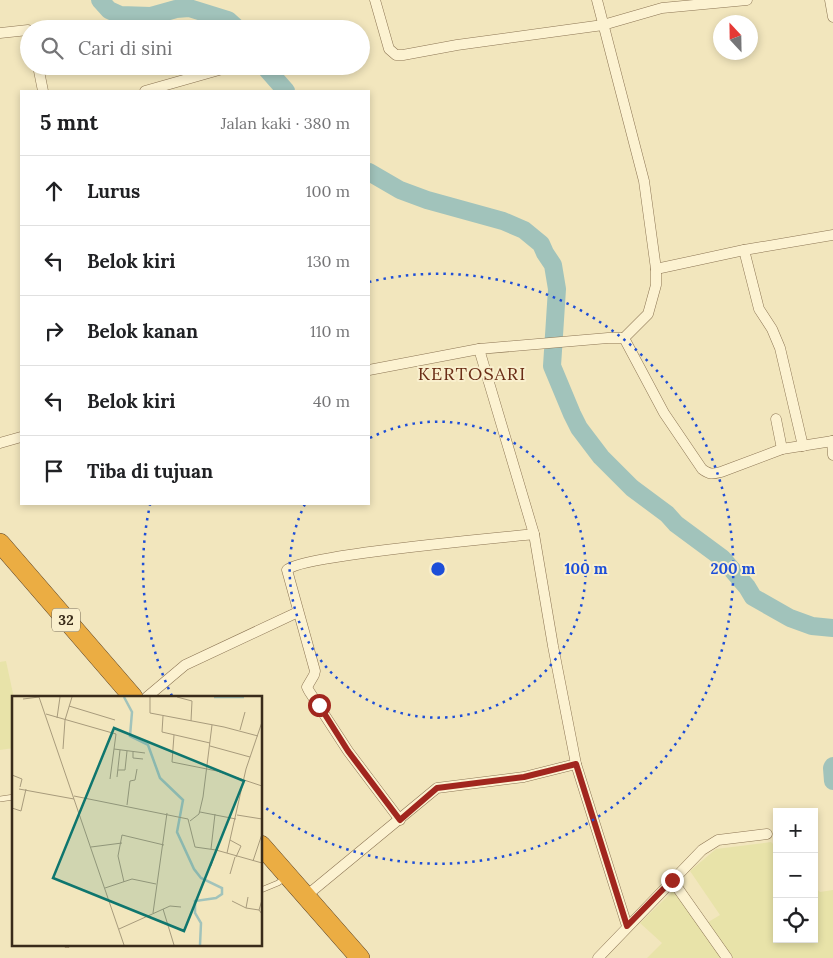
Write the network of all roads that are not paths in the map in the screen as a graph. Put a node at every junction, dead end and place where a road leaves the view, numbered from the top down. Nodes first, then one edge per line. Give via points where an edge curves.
1 (376, 0) edge
2 (596, 0) edge
3 (747, 0) edge
4 (830, 0) edge
5 (833, 17) edge
6 (603, 25) junction
7 (20, 30) edge
8 (0, 33) edge
9 (40, 75) edge
10 (205, 75) edge
11 (162, 89) edge
12 (43, 90) edge
13 (833, 235) edge
14 (744, 250) junction
15 (656, 269) junction
16 (624, 338) junction
17 (479, 349) junction
18 (370, 370) edge
19 (776, 419) dead end
20 (20, 436) edge
21 (832, 441) edge
22 (0, 443) edge
23 (803, 446) junction
24 (782, 449) junction
25 (833, 455) edge
26 (534, 534) junction
27 (0, 542) edge
28 (298, 612) junction
29 (132, 696) edge
30 (148, 696) edge
31 (576, 764) junction
32 (400, 820) junction
33 (767, 834) dead end
34 (262, 845) edge
35 (288, 875) junction
36 (672, 880) junction
37 (262, 890) edge
38 (306, 896) junction
39 (627, 926) junction
40 (360, 958) edge
41 (598, 958) edge
42 (727, 958) edge

1 - 6 street via 386,42 396,55
2 - 6 street
3 - 6 street via 662,8
4 - 5 street
6 - 15 street via 644,180
7 - 8 street
9 - 12 street
10 - 11 street
13 - 14 street
14 - 15 street
14 - 23 street via 759,309 780,348
15 - 16 street via 656,285 648,314
16 - 17 street
16 - 24 street via 664,413 702,469 712,474
17 - 18 street
17 - 26 street
19 - 24 street
20 - 22 street
21 - 23 street
21 - 25 street
23 - 24 street
26 - 28 street via 328,558 293,566 287,573
26 - 31 street
27 - 29 highway, 32
28 - 30 street via 185,665
28 - 32 street via 315,671 307,687 348,751
31 - 32 street via 524,777 437,788
31 - 39 street
32 - 38 street
33 - 36 street via 718,840 702,850
34 - 35 highway
35 - 37 lane
35 - 38 highway
36 - 39 street
36 - 42 street
38 - 40 highway
39 - 41 street

